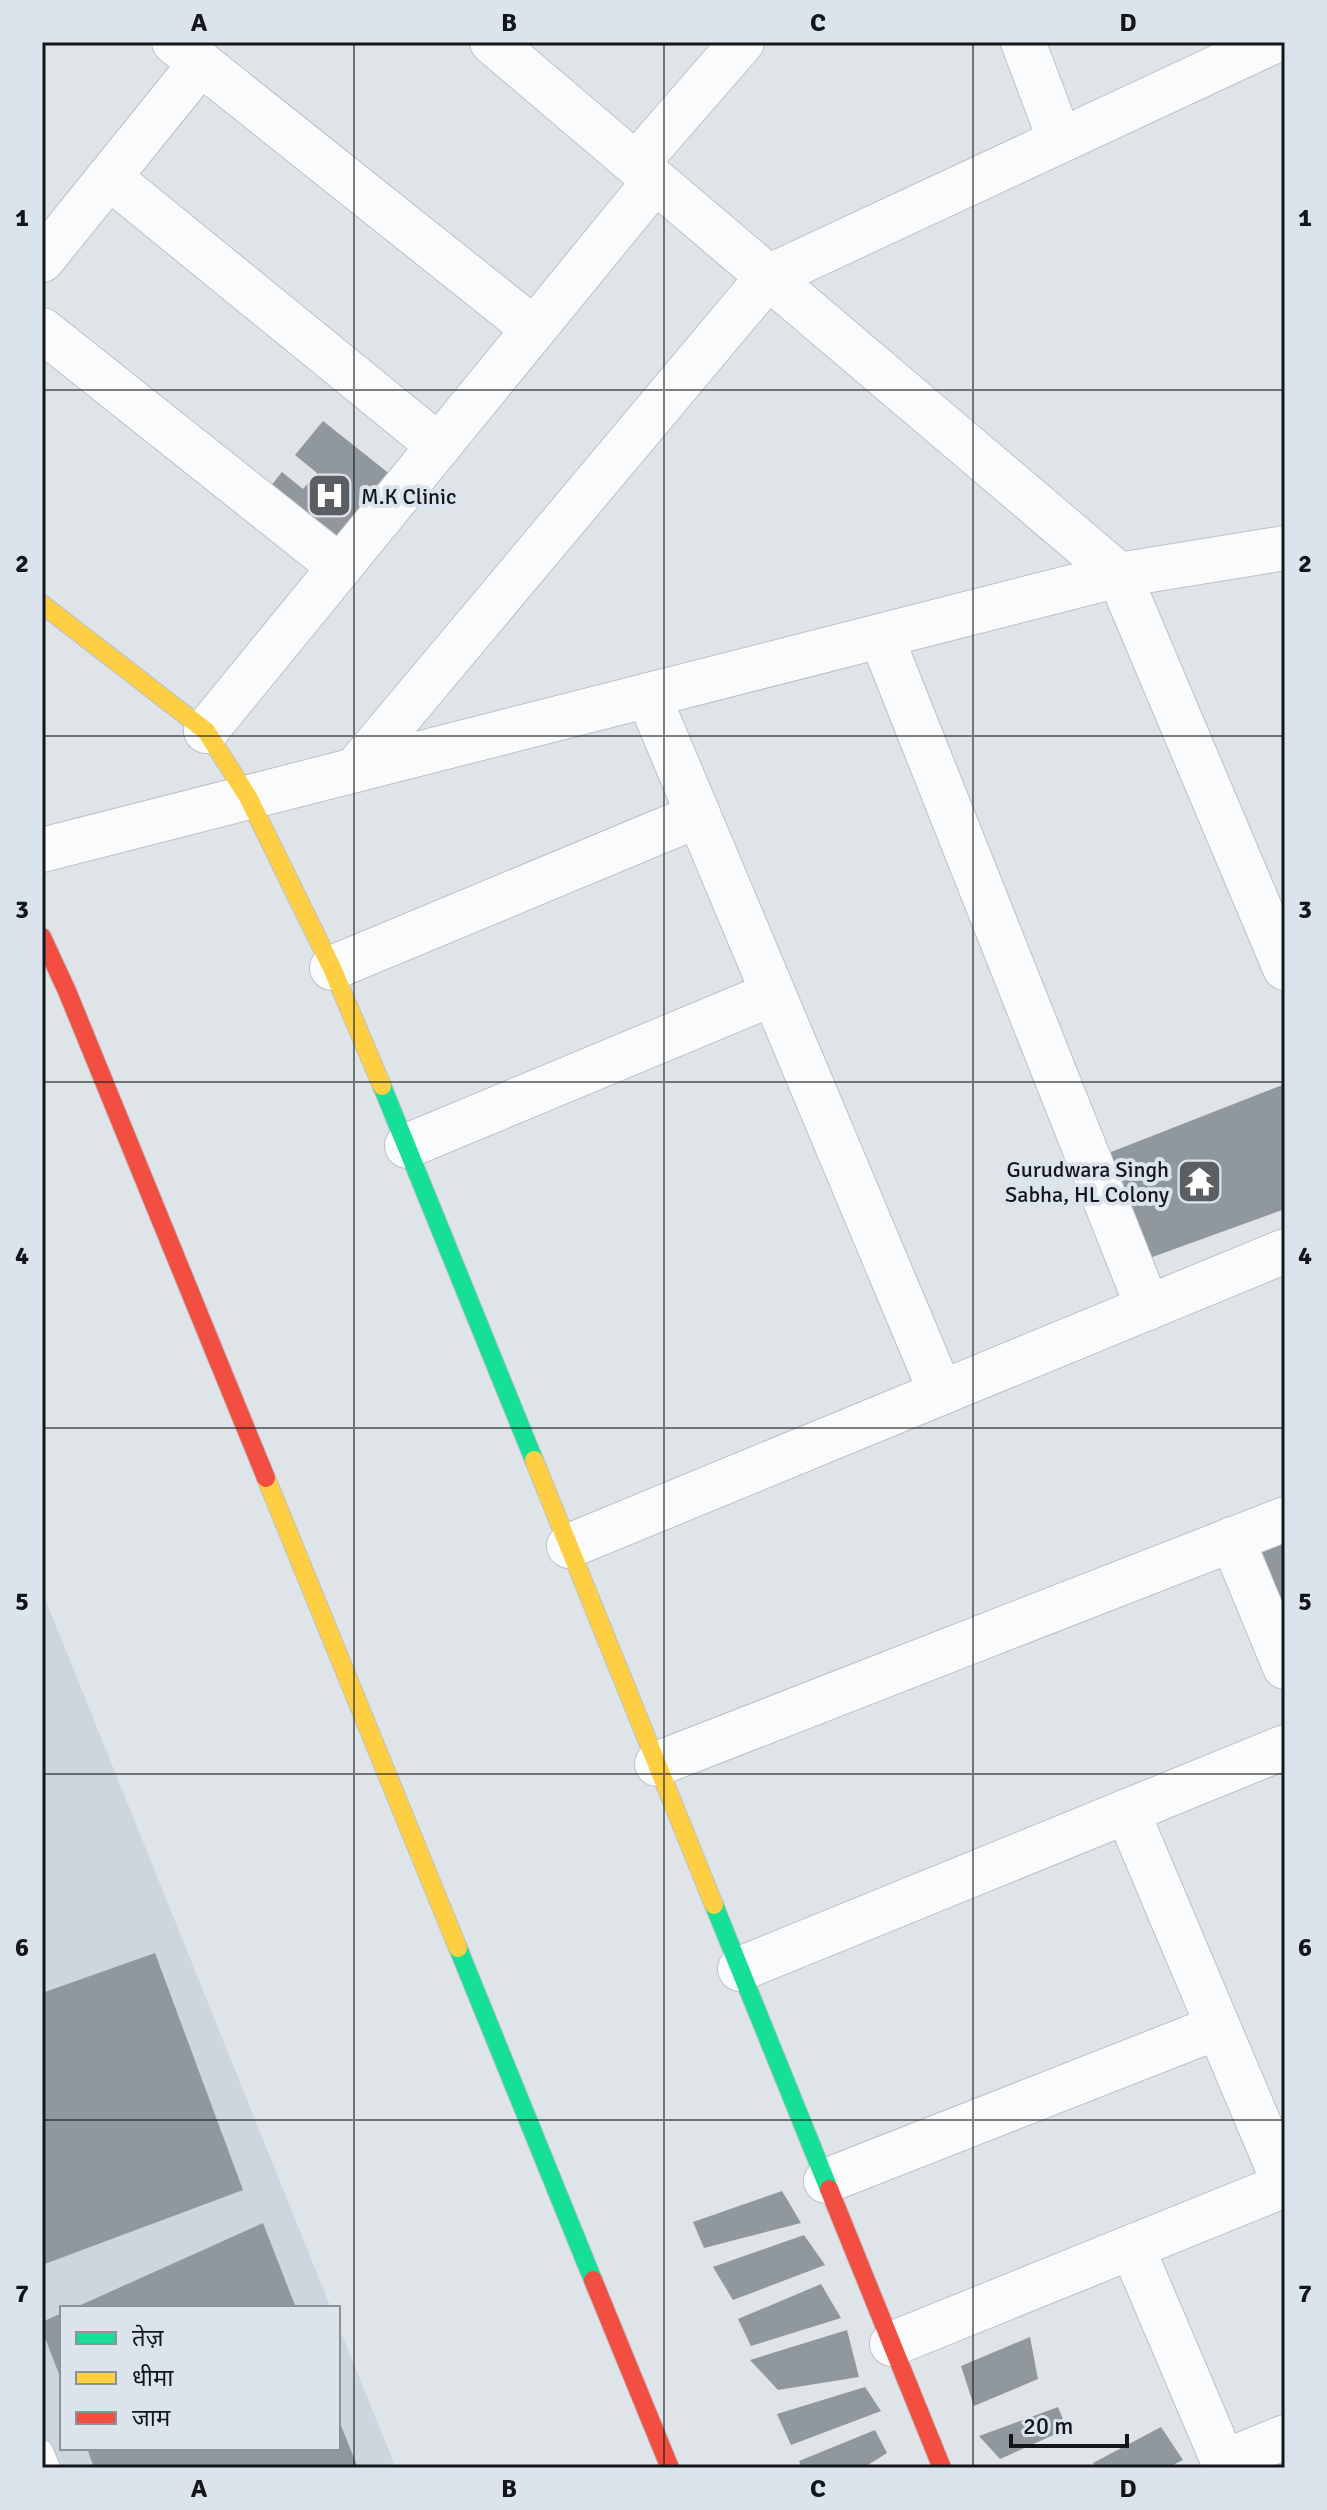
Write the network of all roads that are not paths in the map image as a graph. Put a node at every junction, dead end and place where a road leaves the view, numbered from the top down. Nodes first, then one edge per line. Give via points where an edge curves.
1 (492, 42) edge
2 (742, 42) edge
3 (1023, 42) edge
4 (1272, 42) edge
5 (188, 53) edge
6 (1060, 140) junction
7 (646, 172) junction
8 (109, 177) junction
9 (42, 260) edge
10 (768, 277) junction
11 (534, 329) junction
12 (42, 330) edge
13 (439, 446) junction
14 (1285, 548) edge
15 (340, 567) junction
16 (1119, 575) junction
17 (42, 604) edge
18 (881, 636) junction
19 (648, 695) junction
20 (206, 731) junction
21 (355, 770) junction
22 (248, 797) junction
23 (697, 816) junction
24 (42, 850) edge
25 (42, 937) edge
26 (332, 968) junction
27 (1285, 968) edge
28 (67, 991) junction
29 (772, 994) junction
30 (42, 1001) edge
31 (407, 1146) junction
32 (1285, 1251) edge
33 (1148, 1308) junction
34 (941, 1393) junction
35 (1285, 1519) edge
36 (1232, 1539) junction
37 (569, 1546) junction
38 (1285, 1667) edge
39 (1285, 1747) edge
40 (657, 1764) junction
41 (1127, 1811) junction
42 (740, 1969) junction
43 (1218, 2027) junction
44 (826, 2181) junction
45 (1285, 2185) edge
46 (1132, 2247) junction
47 (892, 2344) junction
48 (1285, 2437) edge
49 (42, 2451) edge
50 (1225, 2465) edge
51 (49, 2468) edge
52 (670, 2468) edge
53 (942, 2468) edge

1 - 7 street
2 - 7 street
3 - 6 street
4 - 6 street
5 - 8 street
5 - 11 street
6 - 10 street
7 - 10 street
7 - 11 street
8 - 9 street
8 - 13 street
10 - 16 street
10 - 21 street
11 - 13 street
12 - 15 street
13 - 15 street
14 - 16 street
15 - 20 street
16 - 18 street
16 - 27 street
17 - 20 street
18 - 19 street
18 - 33 street
19 - 21 street
19 - 23 street
20 - 22 street
21 - 22 street
22 - 24 street
22 - 26 street
23 - 26 street
23 - 29 street
25 - 28 street
26 - 31 street
28 - 30 lane
28 - 52 street
29 - 31 street
29 - 34 street
31 - 37 street
32 - 33 street
33 - 34 street
34 - 37 street
35 - 36 street
36 - 38 street
36 - 40 street
37 - 40 street
39 - 41 street
40 - 42 street
41 - 42 street
41 - 43 street
42 - 44 street
43 - 44 street
43 - 45 street
44 - 47 street
45 - 46 street
46 - 47 street
46 - 50 street
47 - 53 street
48 - 50 street
49 - 51 lane

